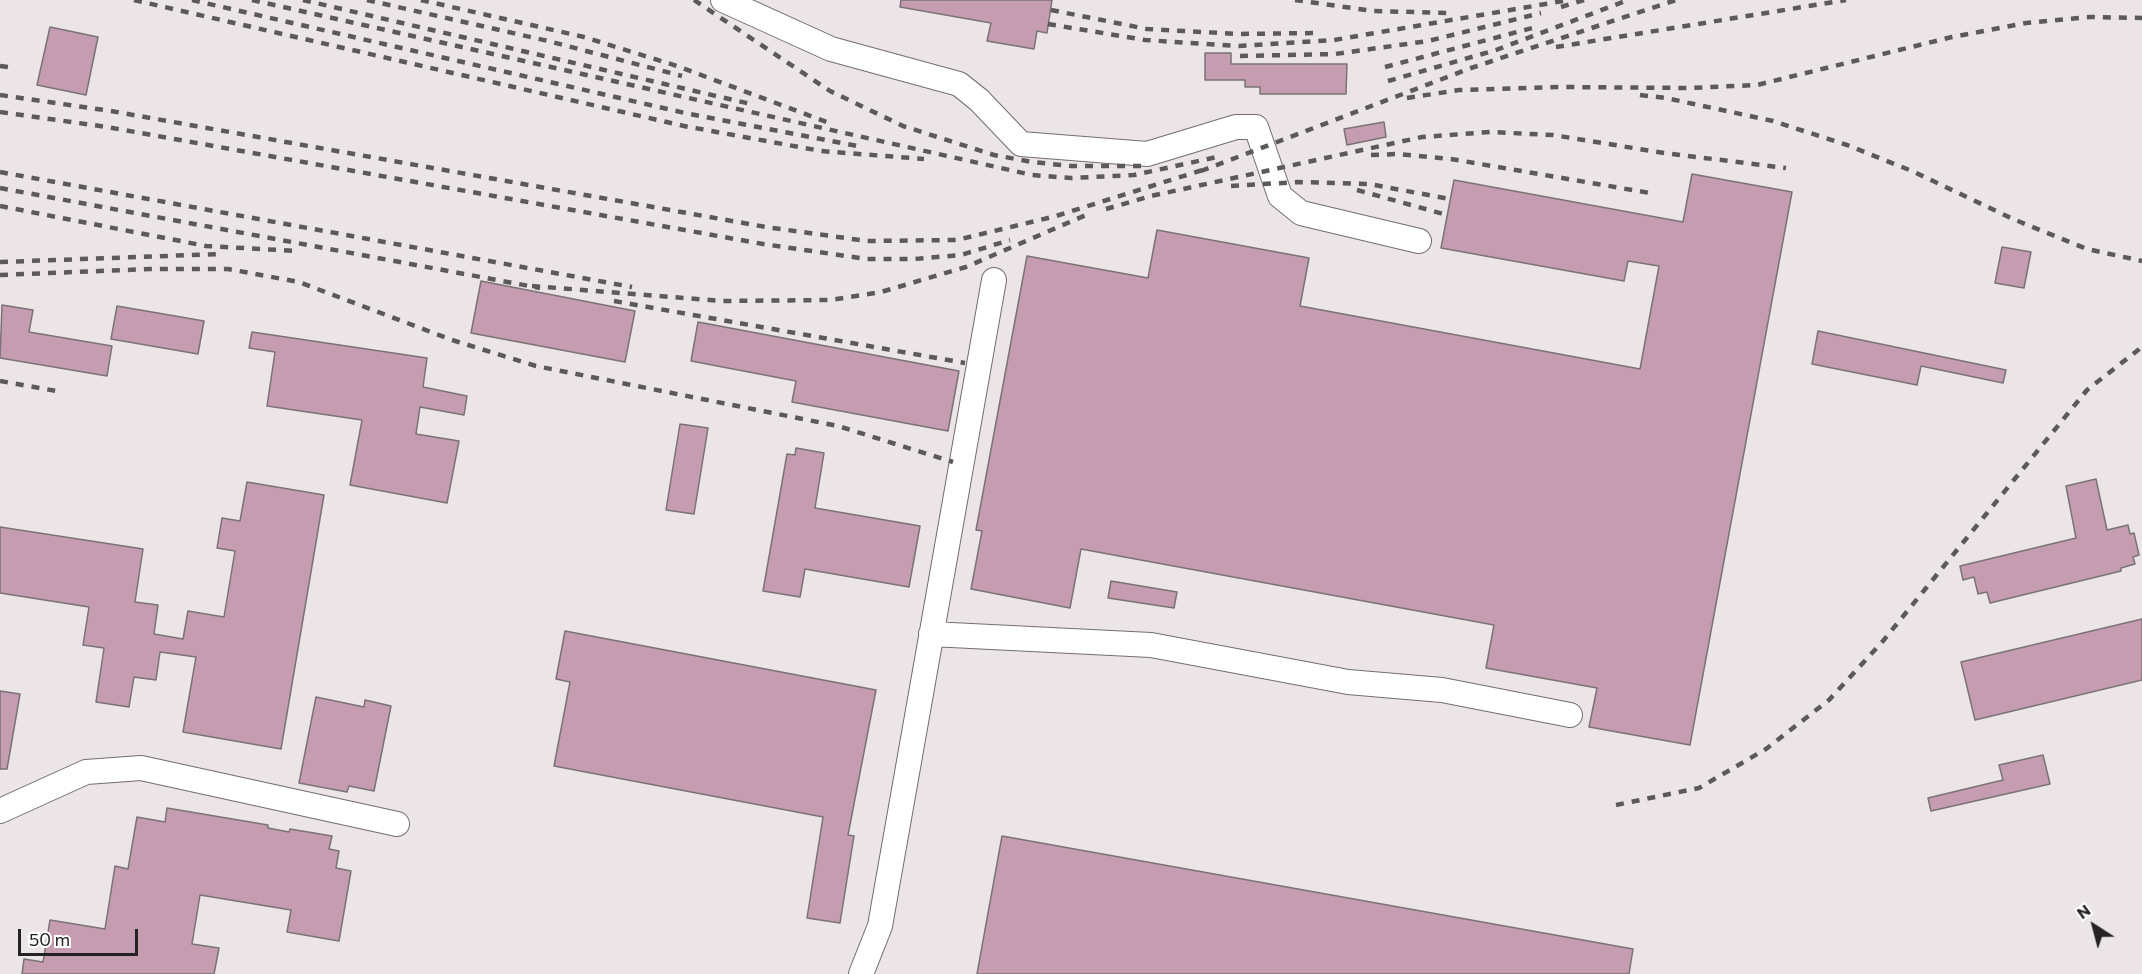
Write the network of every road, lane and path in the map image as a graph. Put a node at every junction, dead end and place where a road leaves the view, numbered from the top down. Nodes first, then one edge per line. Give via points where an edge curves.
1 (723, 0) edge
2 (1419, 242) dead end
3 (994, 280) dead end
4 (931, 634) junction
5 (1570, 715) dead end
6 (0, 811) edge
7 (398, 824) dead end
8 (861, 974) edge

1 - 2 street via 831,50 959,84 1021,144 1147,154 1236,127 1256,127 1280,196 1300,213
3 - 4 street
4 - 5 street via 1151,645 1348,682 1442,690
4 - 8 street via 880,926
6 - 7 street via 86,772 141,768

